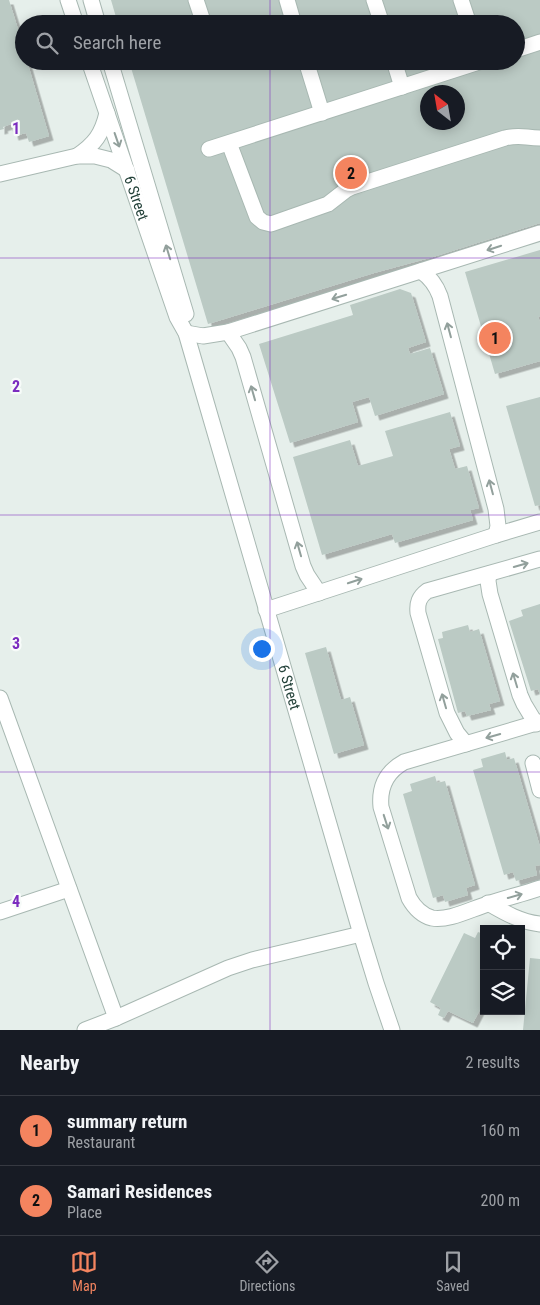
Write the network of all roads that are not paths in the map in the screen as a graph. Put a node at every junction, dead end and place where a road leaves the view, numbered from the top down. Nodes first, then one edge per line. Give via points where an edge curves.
1 (68, 0) edge
2 (91, 0) edge
3 (287, 0) edge
4 (374, 0) edge
5 (461, 0) edge
6 (200, 1) edge
7 (73, 15) edge
8 (95, 15) edge
9 (202, 15) edge
10 (291, 15) edge
11 (379, 15) edge
12 (466, 15) edge
13 (540, 42) edge
14 (525, 47) edge
15 (92, 70) edge
16 (113, 70) edge
17 (309, 70) edge
18 (397, 70) edge
19 (454, 70) edge
20 (402, 87) junction
21 (108, 113) junction
22 (322, 113) junction
23 (540, 138) edge
24 (229, 143) junction
25 (209, 149) dead end
26 (77, 156) junction
27 (127, 170) junction
28 (0, 174) edge
29 (540, 234) edge
30 (422, 271) junction
31 (228, 332) junction
32 (186, 333) junction
33 (540, 522) edge
34 (496, 535) junction
35 (540, 559) edge
36 (489, 574) junction
37 (319, 592) junction
38 (266, 610) junction
39 (0, 698) edge
40 (538, 723) edge
41 (466, 744) junction
42 (533, 763) dead end
43 (540, 790) edge
44 (540, 888) edge
45 (69, 890) junction
46 (488, 903) junction
47 (0, 912) edge
48 (540, 924) edge
49 (361, 934) junction
50 (376, 983) junction
51 (116, 1018) junction
52 (85, 1030) edge
53 (384, 1030) edge
54 (392, 1030) edge

1 - 7 street
2 - 8 street
3 - 10 street
4 - 11 street
5 - 12 street
6 - 9 street
13 - 14 street
15 - 21 street, 6 Street
32 -> 16 street, 6 Street via 184,306
17 - 22 street
18 - 20 street
19 - 20 street
20 - 22 street
21 - 26 street via 98,138
21 -> 27 street, 6 Street
22 - 24 street
23 - 24 street via 514,136 495,141 352,187 328,204 271,224 256,217
24 - 25 street
26 - 27 street via 111,160
26 - 28 street
27 - 32 street, 6 Street via 177,317
29 -> 30 street
30 -> 31 street
34 -> 30 street via 496,509 440,296 436,286
31 - 32 street via 203,336
37 -> 31 street via 303,566 243,357
32 - 38 street, 6 Street
33 - 34 street
37 -> 34 street
36 -> 35 street
40 -> 36 street via 520,695 488,588
41 -> 36 street via 447,713 417,607 418,600 427,592
37 - 38 street
38 - 49 street, 6 Street
39 - 45 street
40 -> 41 street
41 -> 46 street via 398,766 383,783 381,807 410,898 421,913 440,919
42 - 43 street
46 -> 44 street
45 - 47 street
45 - 51 street
46 - 48 street via 510,916
49 - 50 street, 6 Street
49 - 51 street via 228,968
50 - 53 street, 6 Street
50 - 54 street, 6 Street
51 - 52 street

